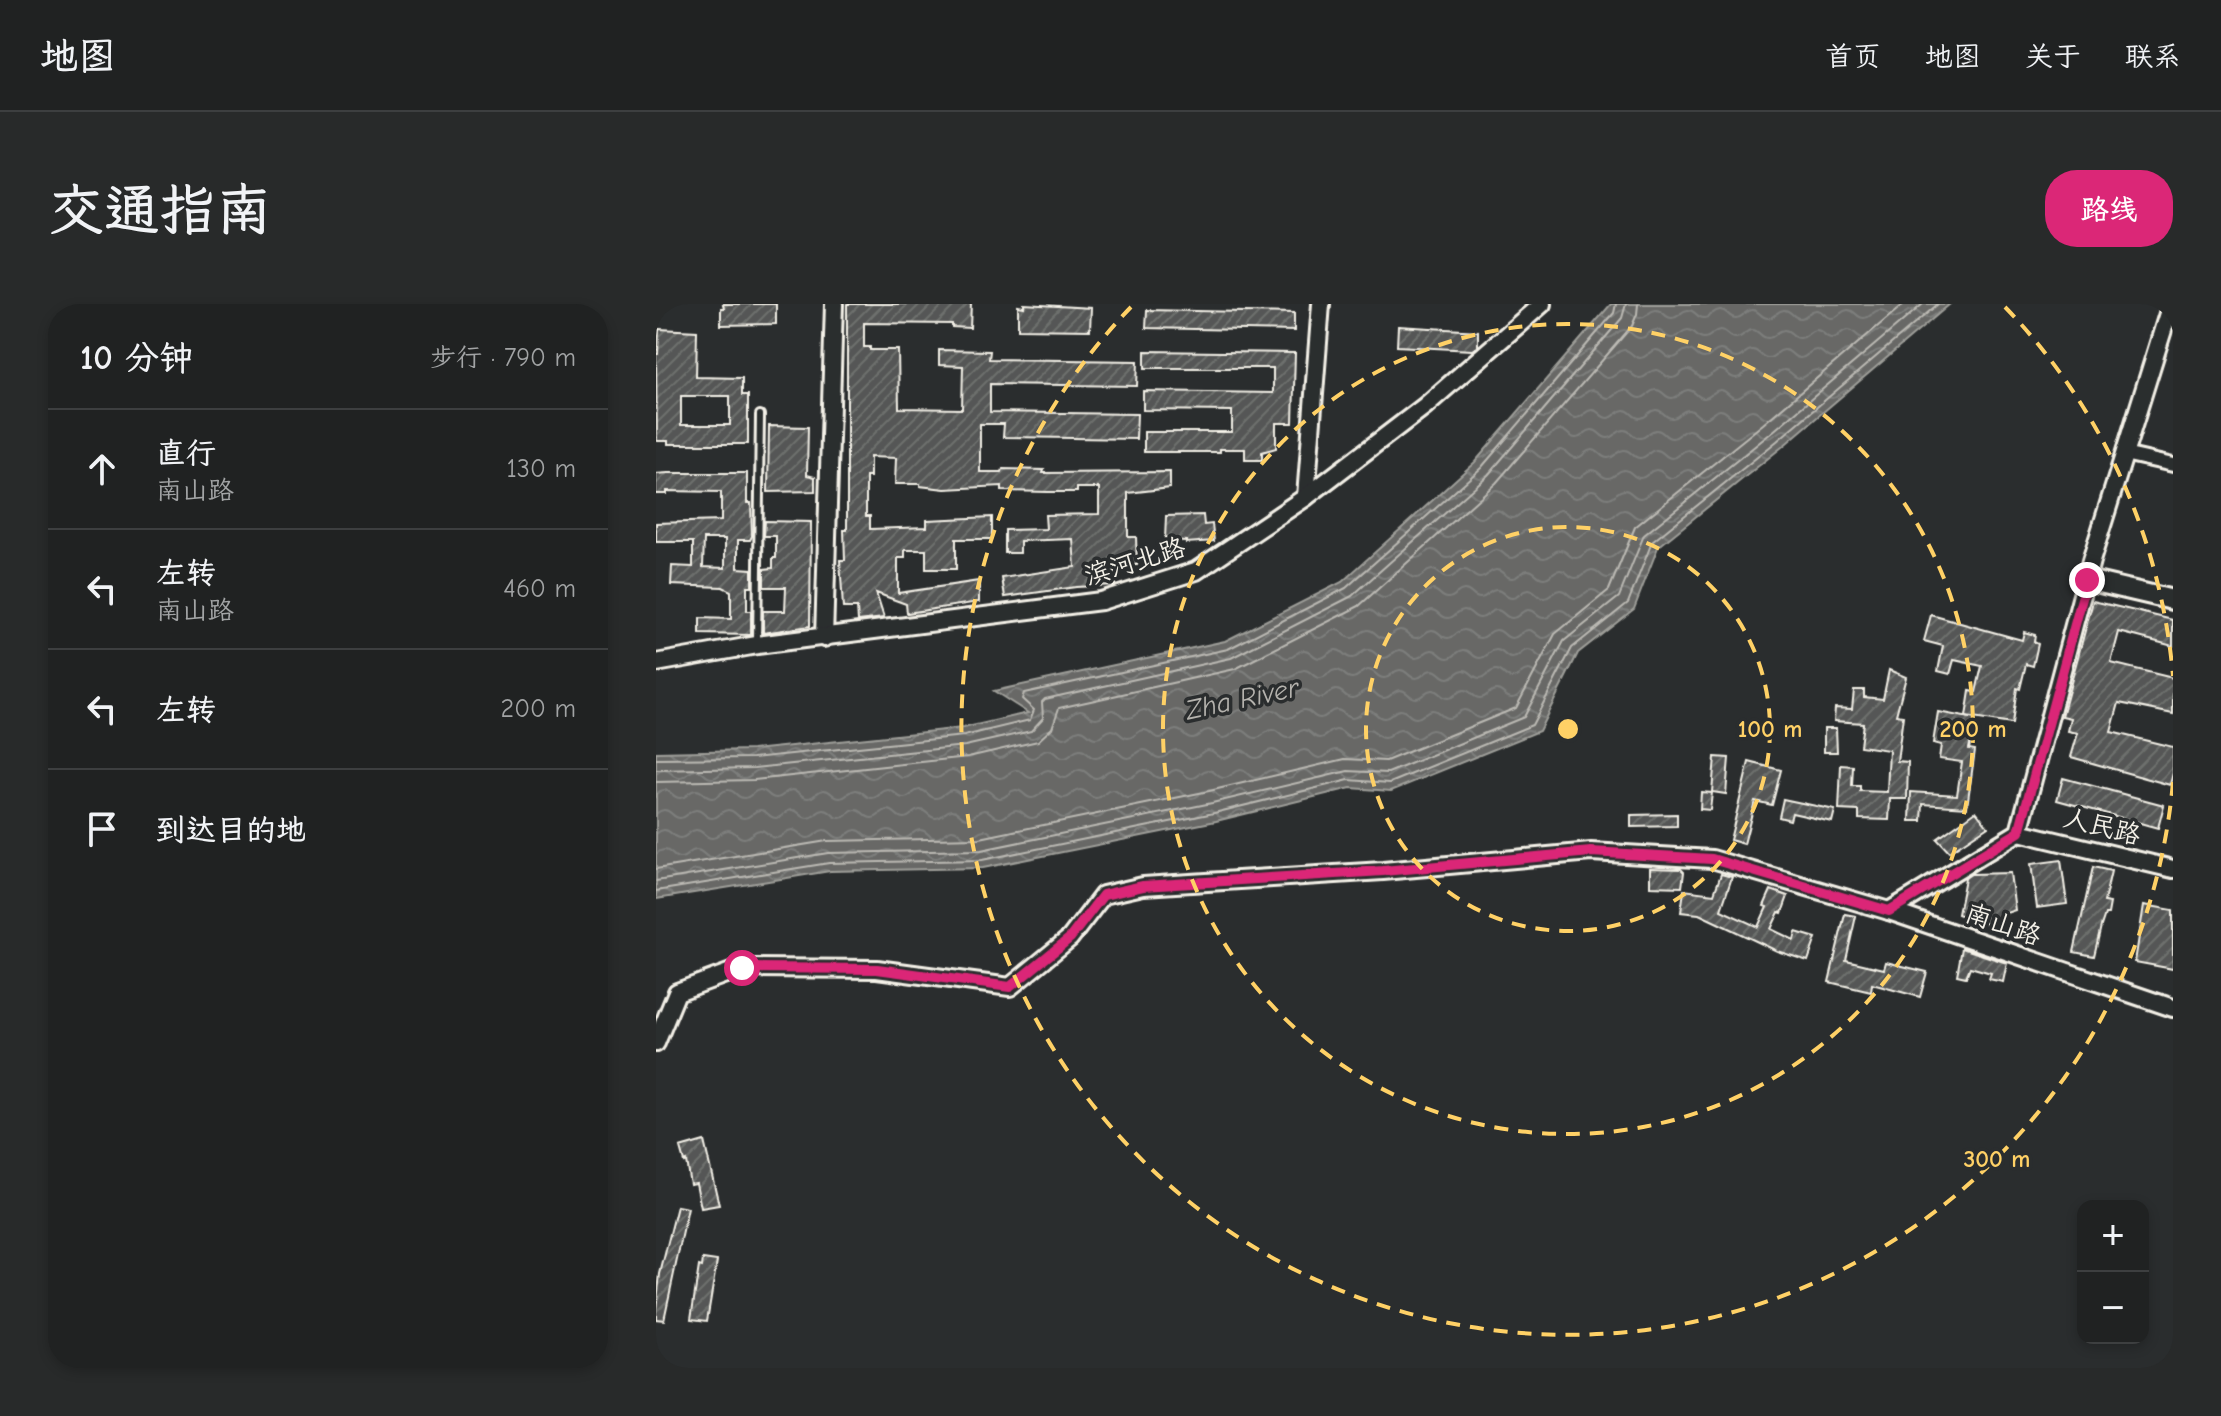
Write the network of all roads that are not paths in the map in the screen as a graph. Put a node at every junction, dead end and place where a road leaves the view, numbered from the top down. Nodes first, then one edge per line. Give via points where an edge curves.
1 (834, 304) edge
2 (1321, 304) edge
3 (1542, 304) edge
4 (2171, 304) edge
5 (760, 415) dead end
6 (2124, 454) junction
7 (2173, 465) edge
8 (1306, 497) junction
9 (2087, 580) junction
10 (2173, 600) edge
11 (824, 638) junction
12 (757, 645) junction
13 (656, 663) edge
14 (2019, 832) junction
15 (2173, 869) edge
16 (1889, 911) junction
17 (2173, 1008) edge
18 (656, 1043) edge

1 - 11 street
2 - 8 street
3 - 8 street, 滨河北路 via 1425,406
4 - 6 street
5 - 12 lane
6 - 7 street
6 - 9 street
8 - 11 street, 滨河北路 via 1196,571 1101,601
9 - 10 main road
9 - 14 street
11 - 12 street, 滨河北路
12 - 13 street, 滨河北路
14 - 15 street, 人民路
14 - 16 street
16 - 17 street, 南山路
16 - 18 street, 南山路 via 1712,859 1591,852 1143,886 1103,895 1070,938 1010,987 877,969 742,968 677,992

